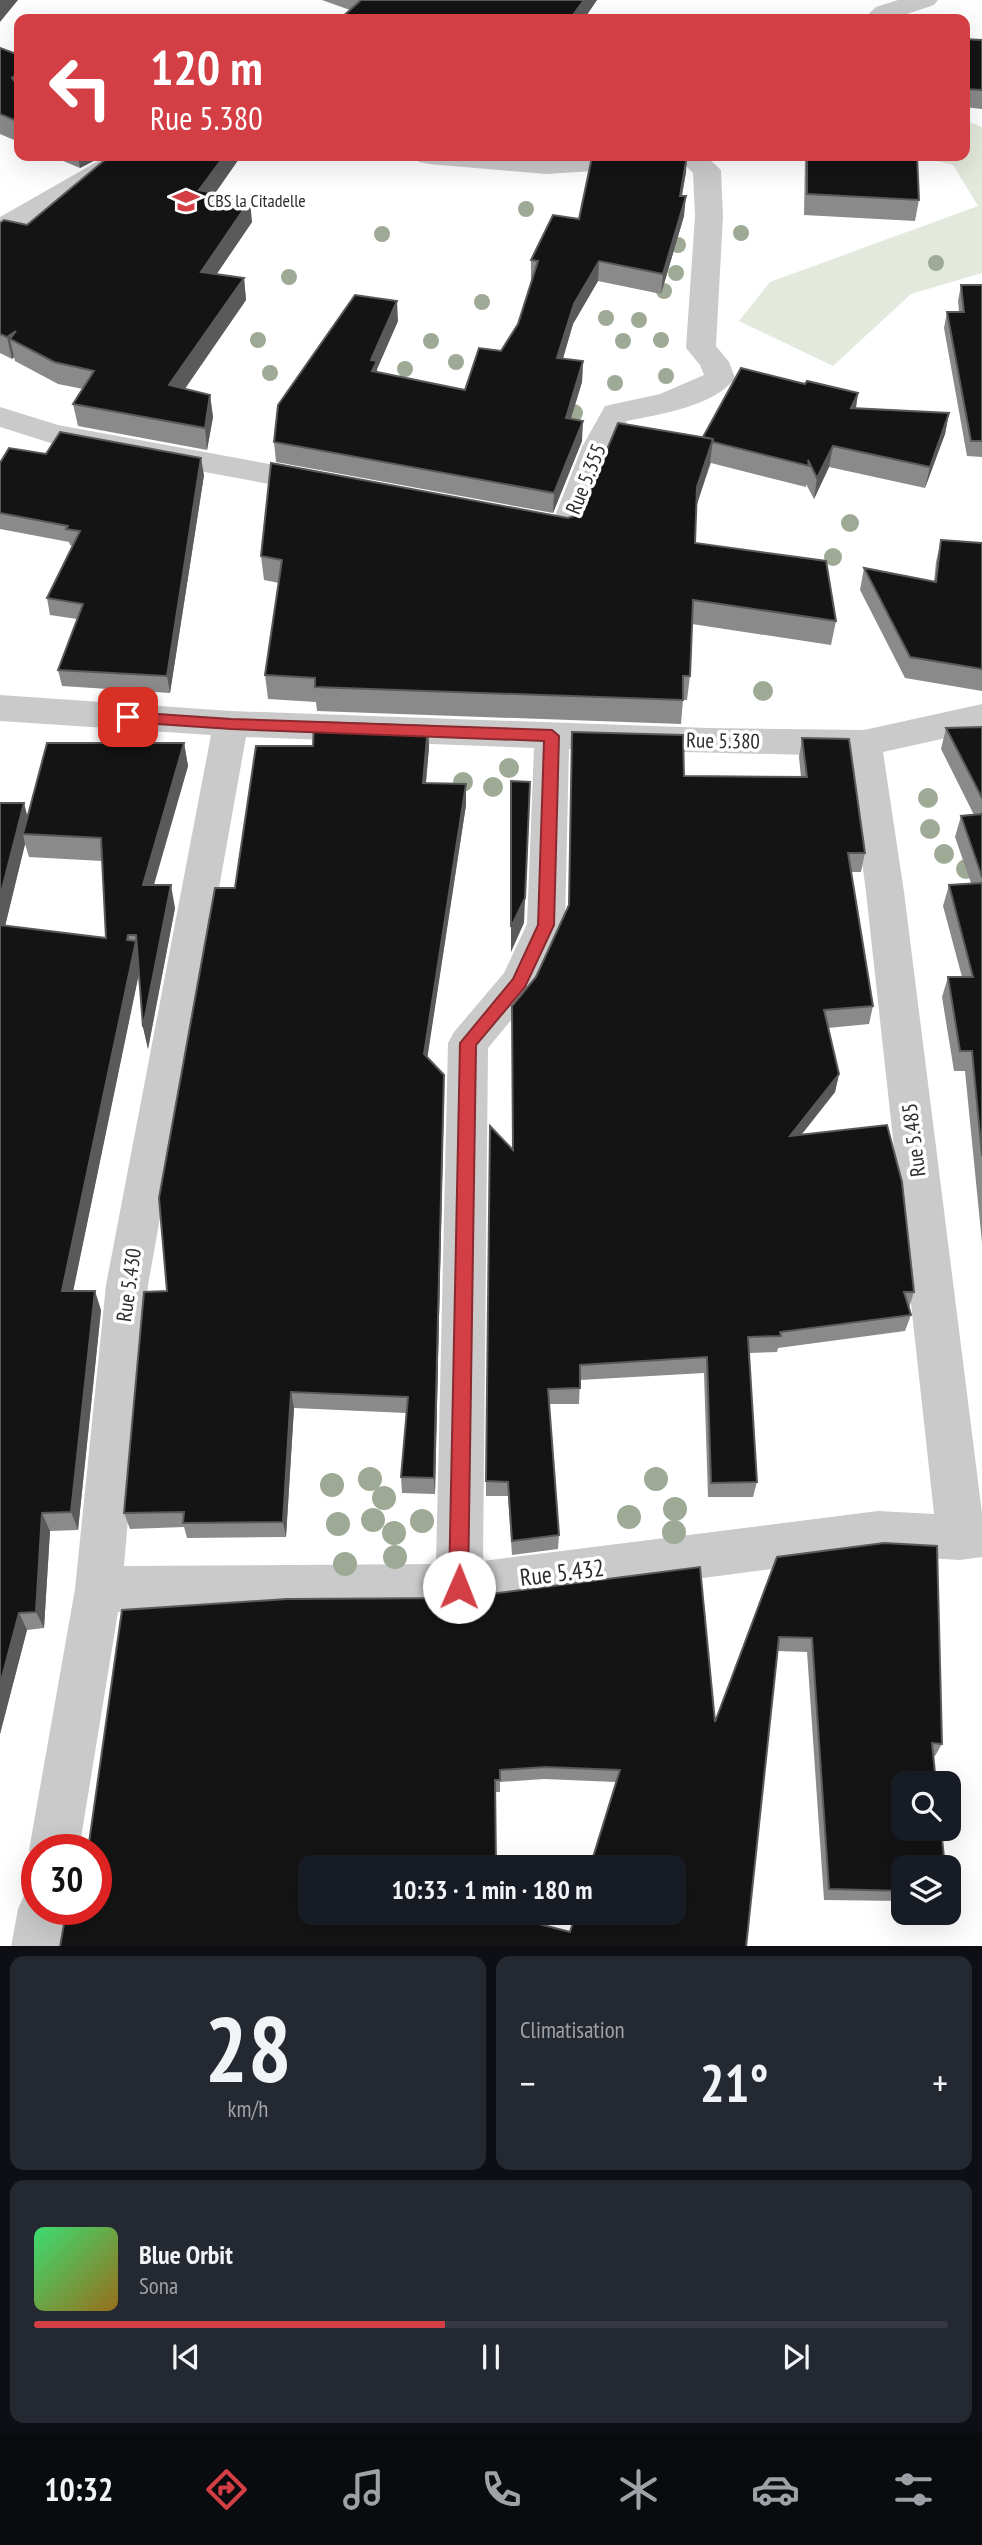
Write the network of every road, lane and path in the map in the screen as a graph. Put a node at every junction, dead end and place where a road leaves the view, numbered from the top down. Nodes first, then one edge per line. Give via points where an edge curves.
1 (925, 0) edge
2 (882, 14) edge
3 (117, 161) edge
4 (488, 161) edge
5 (631, 161) edge
6 (696, 161) edge
7 (0, 229) edge
8 (0, 417) edge
9 (351, 489) edge
10 (499, 516) edge
11 (0, 708) edge
12 (982, 717) edge
13 (231, 724) junction
14 (552, 736) junction
15 (864, 743) junction
16 (971, 1536) edge
17 (459, 1587) junction
18 (98, 1589) junction
19 (57, 1834) edge
20 (41, 1925) edge
21 (37, 1946) edge

1 - 2 street
3 - 7 street
4 - 5 street via 546,166
6 - 10 street, Rue 5.355 via 708,170 701,348 720,377 706,388 661,405 616,413 566,529
8 - 9 street via 54,435
11 - 13 street, Rue 5.380
12 - 15 street, Rue 5.380
13 - 14 street, Rue 5.380
13 - 18 street, Rue 5.430 via 127,1285
14 - 15 street, Rue 5.380
14 - 17 street via 546,925 519,983 468,1043
15 - 16 street, Rue 5.485
16 - 17 street, Rue 5.432 via 878,1533
17 - 18 street, Rue 5.432
18 - 19 street, Rue 5.430
20 - 21 street

